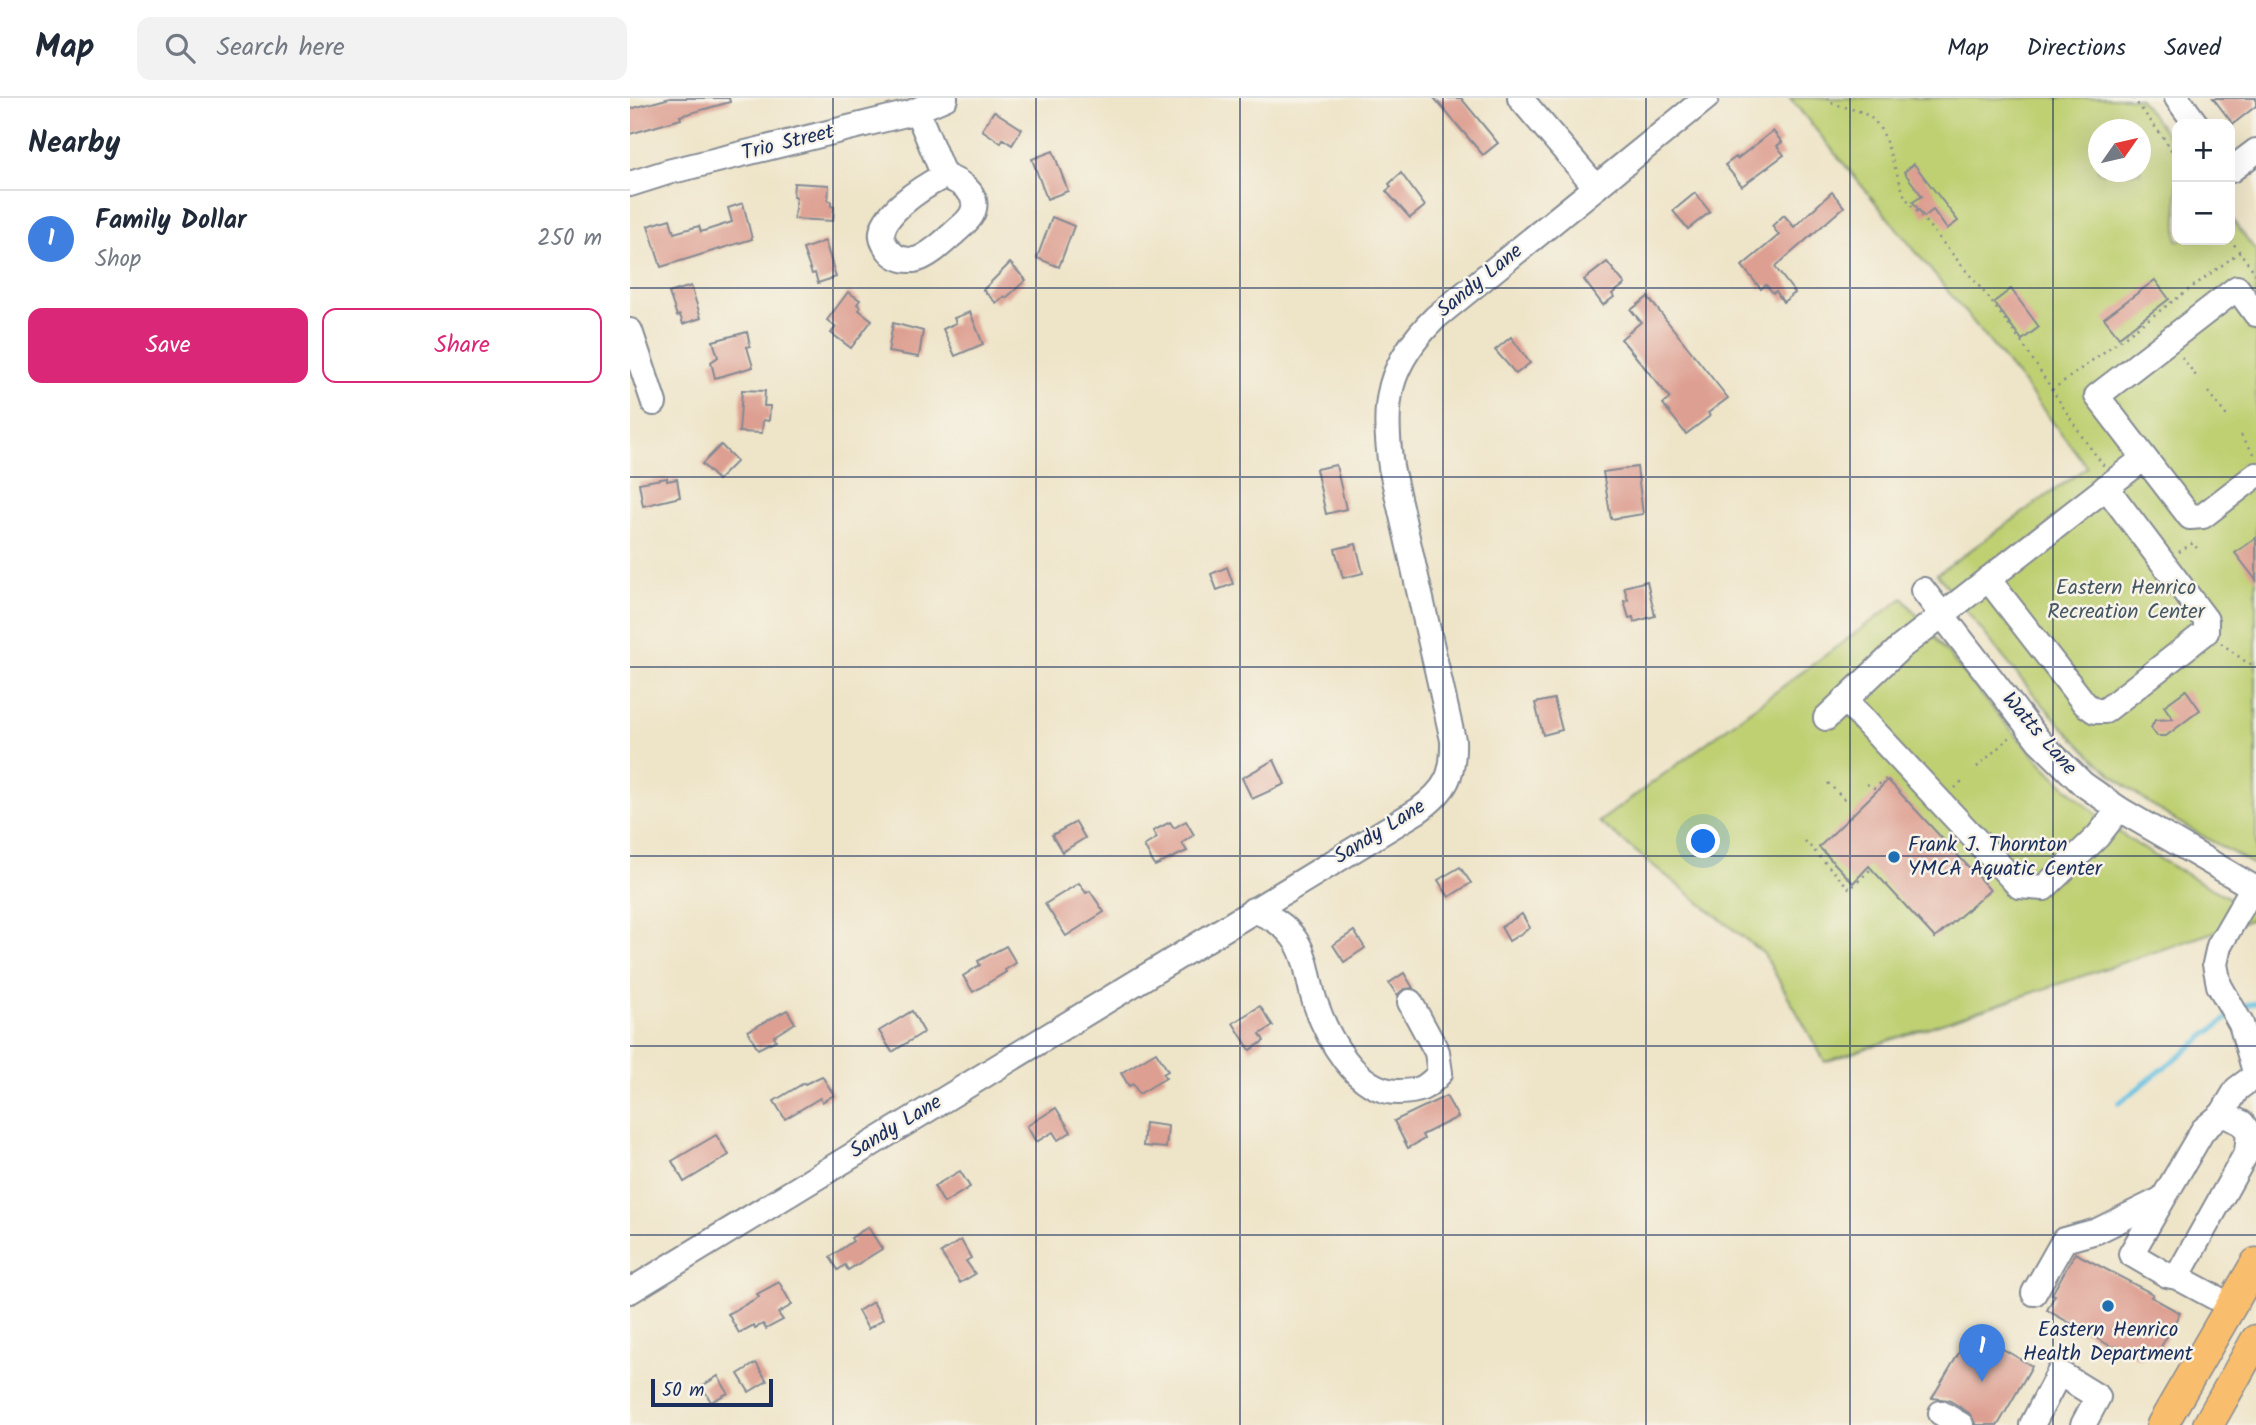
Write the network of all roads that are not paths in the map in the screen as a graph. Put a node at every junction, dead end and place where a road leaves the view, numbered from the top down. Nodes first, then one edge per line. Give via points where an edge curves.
1 (945, 98) edge
2 (1520, 98) edge
3 (1706, 98) edge
4 (2176, 98) edge
5 (917, 111) junction
6 (2192, 119) edge
7 (2256, 151) edge
8 (2235, 167) edge
9 (944, 176) dead end
10 (630, 184) edge
11 (1596, 187) junction
12 (2256, 314) edge
13 (630, 331) edge
14 (654, 403) dead end
15 (2144, 458) junction
16 (2256, 475) edge
17 (2108, 481) junction
18 (1988, 579) junction
19 (1923, 590) dead end
20 (1942, 614) junction
21 (1845, 700) junction
22 (1826, 718) dead end
23 (2119, 809) junction
24 (2255, 888) edge
25 (1253, 910) junction
26 (1410, 1002) dead end
27 (2256, 1075) edge
28 (2222, 1114) junction
29 (2253, 1126) edge
30 (2162, 1199) junction
31 (2096, 1231) junction
32 (2131, 1254) junction
33 (2256, 1264) edge
34 (2177, 1277) junction
35 (630, 1291) edge
36 (2034, 1293) dead end
37 (2231, 1306) junction
38 (2256, 1340) edge
39 (2032, 1425) edge
40 (2083, 1425) edge
41 (2162, 1425) edge
42 (2208, 1425) edge

1 - 5 street, Trio Street
2 - 11 street
3 - 11 street, Sandy Lane
4 - 6 street
5 - 9 street
5 - 10 street, Trio Street
7 - 8 street
11 - 25 street, Sandy Lane via 1436,317 1408,348 1394,376 1388,403 1391,467 1453,740 1451,773 1442,791 1419,810
12 - 15 street via 2237,288 2097,396
13 - 14 street
15 - 16 street via 2193,519
15 - 17 street
17 - 18 street
17 - 18 street via 2199,609 2206,632 2105,711 2095,710 2085,704
18 - 20 street
19 - 20 street, Watts Lane
20 - 21 street
20 - 23 street, Watts Lane via 2039,741 2083,784
21 - 22 street
21 - 23 street via 2019,886 2044,888
23 - 24 street, Watts Lane
24 - 27 street via 2219,946 2215,964 2219,985 2241,1024
25 - 26 street via 1275,918 1297,943 1315,1003 1341,1053 1371,1085 1390,1092 1429,1086 1440,1073 1437,1052
25 - 35 street, Sandy Lane
27 - 28 street via 2237,1089
28 - 29 street
28 - 30 street via 2203,1130
29 - 34 street via 2247,1152
30 - 31 street
30 - 32 street
31 - 32 street
31 - 36 street via 2064,1240
32 - 34 street
33 - 37 main road
34 - 37 street
37 - 41 main road
38 - 42 main road
39 - 40 street via 2059,1373 2098,1397

